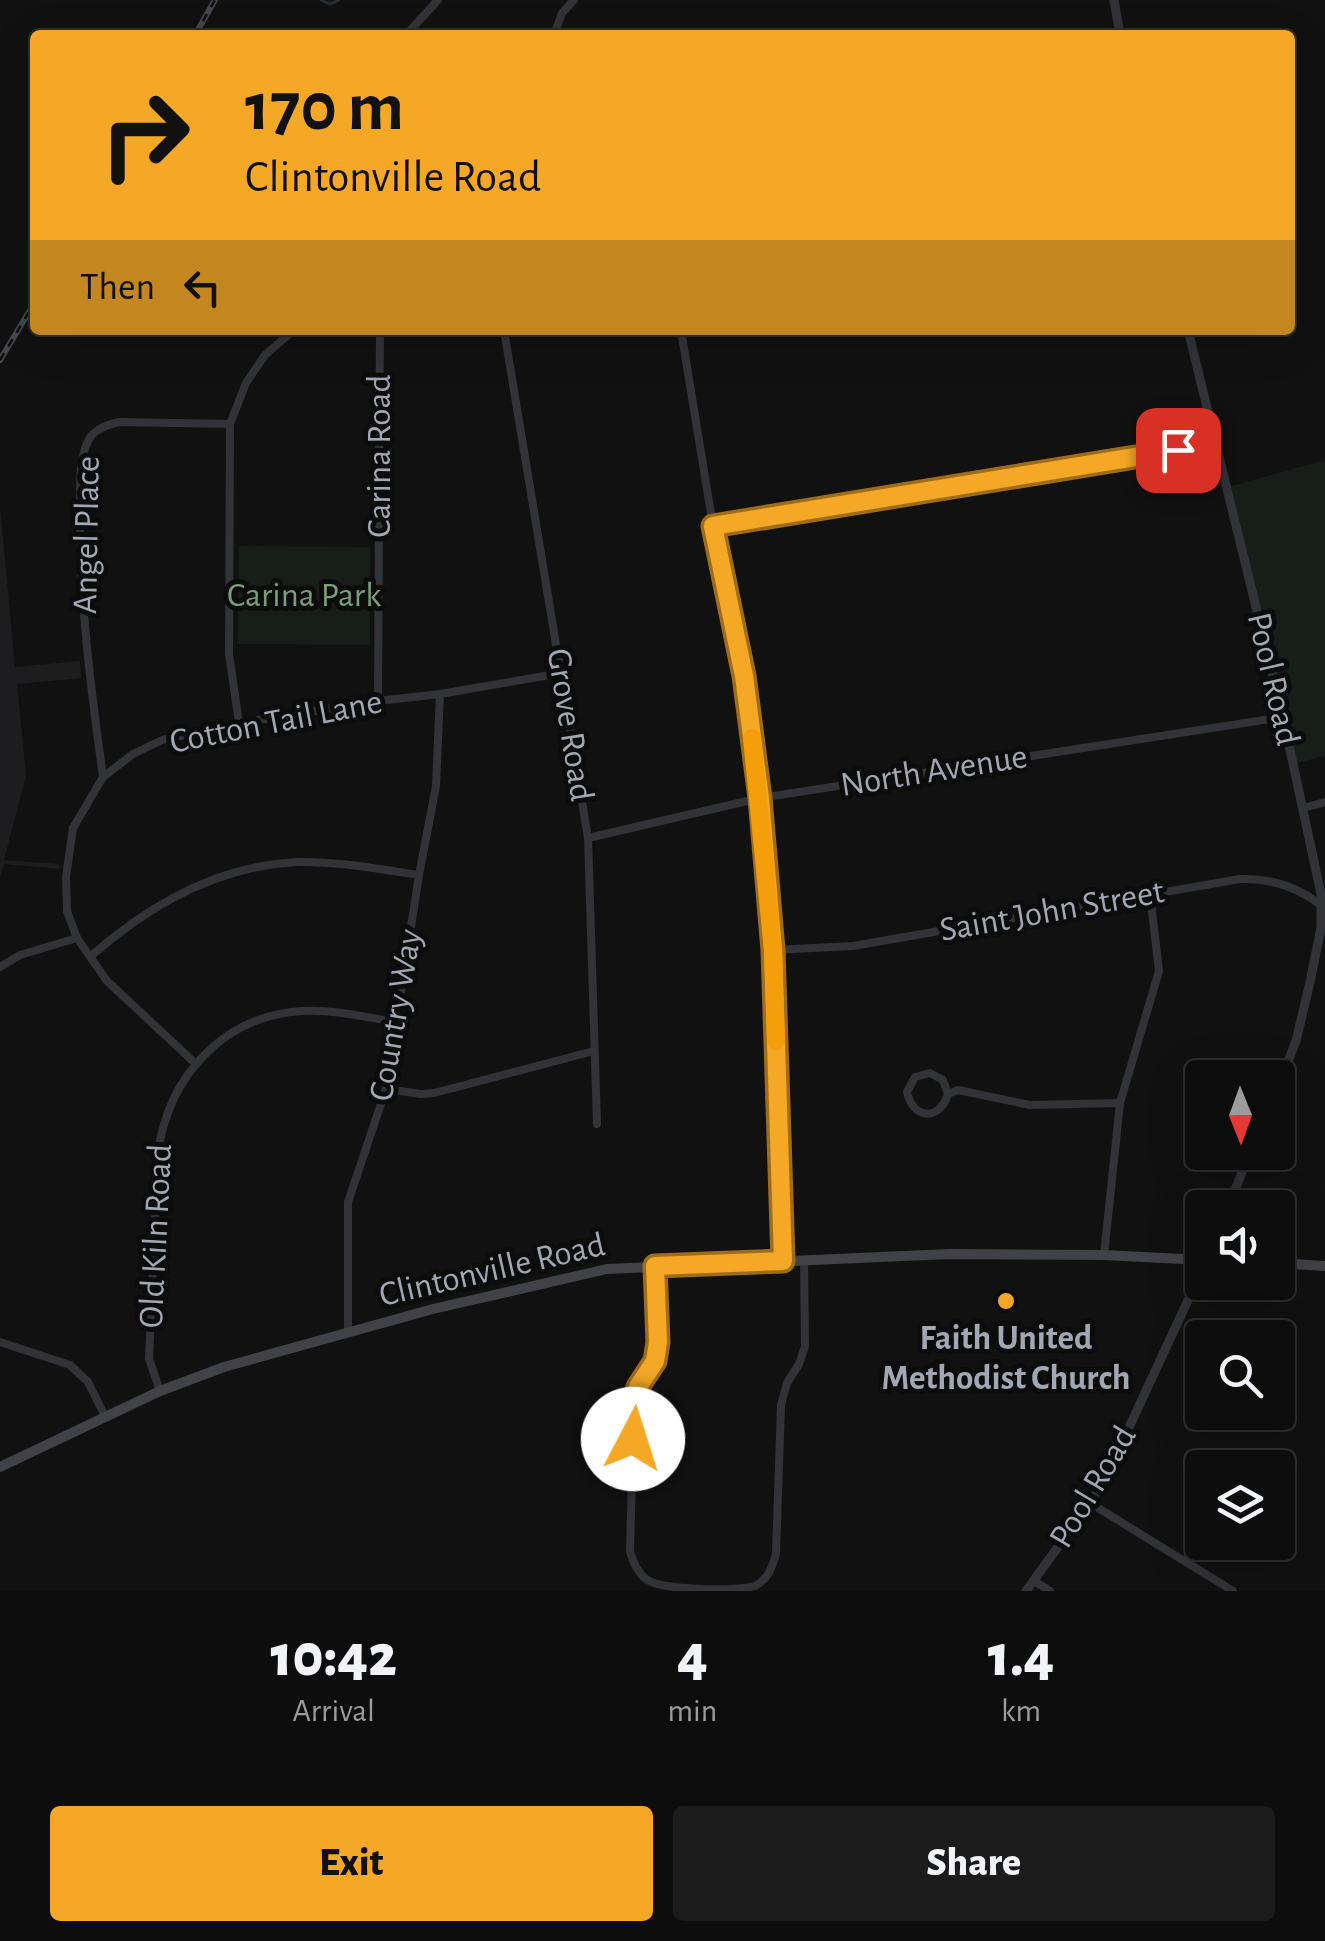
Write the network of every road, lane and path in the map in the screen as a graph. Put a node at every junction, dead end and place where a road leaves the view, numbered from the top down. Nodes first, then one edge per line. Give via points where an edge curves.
1 (438, 0) edge
2 (574, 0) edge
3 (1114, 0) edge
4 (411, 30) edge
5 (556, 30) edge
6 (1119, 30) edge
7 (288, 335) edge
8 (380, 335) edge
9 (505, 335) edge
10 (682, 335) edge
11 (1189, 335) edge
12 (230, 424) junction
13 (1216, 444) junction
14 (713, 526) junction
15 (562, 672) junction
16 (440, 694) junction
17 (378, 701) junction
18 (1282, 717) junction
19 (239, 724) junction
20 (103, 777) junction
21 (760, 798) junction
22 (1325, 802) edge
23 (1303, 808) junction
24 (588, 838) junction
25 (418, 875) junction
26 (1150, 894) junction
27 (1324, 907) edge
28 (76, 938) junction
29 (773, 950) junction
30 (91, 956) junction
31 (0, 967) edge
32 (396, 1022) junction
33 (594, 1051) junction
34 (1288, 1060) edge
35 (195, 1064) junction
36 (386, 1090) junction
37 (948, 1094) junction
38 (1120, 1104) junction
39 (597, 1124) dead end
40 (1104, 1255) junction
41 (1185, 1259) edge
42 (804, 1260) junction
43 (783, 1261) junction
44 (1295, 1265) edge
45 (655, 1266) junction
46 (1325, 1266) edge
47 (1188, 1300) edge
48 (348, 1332) junction
49 (0, 1342) edge
50 (160, 1390) junction
51 (105, 1416) junction
52 (0, 1466) edge
53 (1090, 1504) junction
54 (1034, 1581) junction
55 (714, 1590) edge
56 (1026, 1591) edge
57 (1050, 1591) edge
58 (1233, 1591) edge

1 - 4 street
2 - 5 street
3 - 6 street
7 - 12 street via 264,355
8 - 17 street, Carina Road
9 - 15 street, Grove Road
10 - 14 street
11 - 13 street, Pool Road
12 - 19 street via 228,654
12 - 20 street, Angel Place via 106,425 90,436 81,460 81,586
13 - 14 street
13 - 18 street, Pool Road
14 - 21 street via 744,676
15 - 16 street, Cotton Tail Lane
15 - 24 street, Grove Road
16 - 17 street, Cotton Tail Lane
16 - 25 street, Country Way via 436,786
17 - 19 street, Cotton Tail Lane
18 - 21 street, North Avenue
18 - 23 street, Pool Road
19 - 20 street, Cotton Tail Lane via 162,740
20 - 28 street, Cotton Tail Lane via 73,828 66,877
21 - 24 street, North Avenue
21 - 29 street
22 - 23 street
23 - 27 street, Pool Road
24 - 33 street, Grove Road
25 - 30 street via 334,863 253,868 160,903
25 - 32 street, Country Way
26 - 27 street, Saint John Street via 1257,880 1292,888
26 - 29 street, Saint John Street via 853,946
26 - 38 street via 1159,971
27 - 34 street, Pool Road
28 - 30 street, Cotton Tail Lane
28 - 31 street
29 - 43 street
30 - 35 street, Cotton Tail Lane via 106,981
32 - 35 street, Old Kiln Road via 286,1013 228,1036
32 - 36 street, Country Way
33 - 36 street via 434,1093
33 - 39 street, Grove Road
35 - 50 street, Old Kiln Road via 168,1108 158,1152 149,1360
36 - 48 street, Country Way via 348,1202
37 - 37 street via 944,1106 927,1114 910,1104 908,1092 915,1078 930,1073 943,1080
37 - 38 street via 966,1090 1030,1105
38 - 40 street
40 - 41 main road, Clintonville Road
40 - 42 main road, Clintonville Road
42 - 43 main road, Clintonville Road
42 - 55 street via 805,1346 781,1405 776,1554 758,1584
43 - 45 main road, Clintonville Road
44 - 46 main road
45 - 48 main road, Clintonville Road via 570,1276
45 - 55 street via 658,1342 634,1402 630,1552 647,1580 664,1588
47 - 53 street, Pool Road
48 - 50 main road, Clintonville Road
49 - 51 street via 70,1365 88,1382
50 - 51 main road, Clintonville Road
51 - 52 main road, Clintonville Road
53 - 54 street, Pool Road
53 - 58 street
54 - 56 street, Pool Road
54 - 57 street

